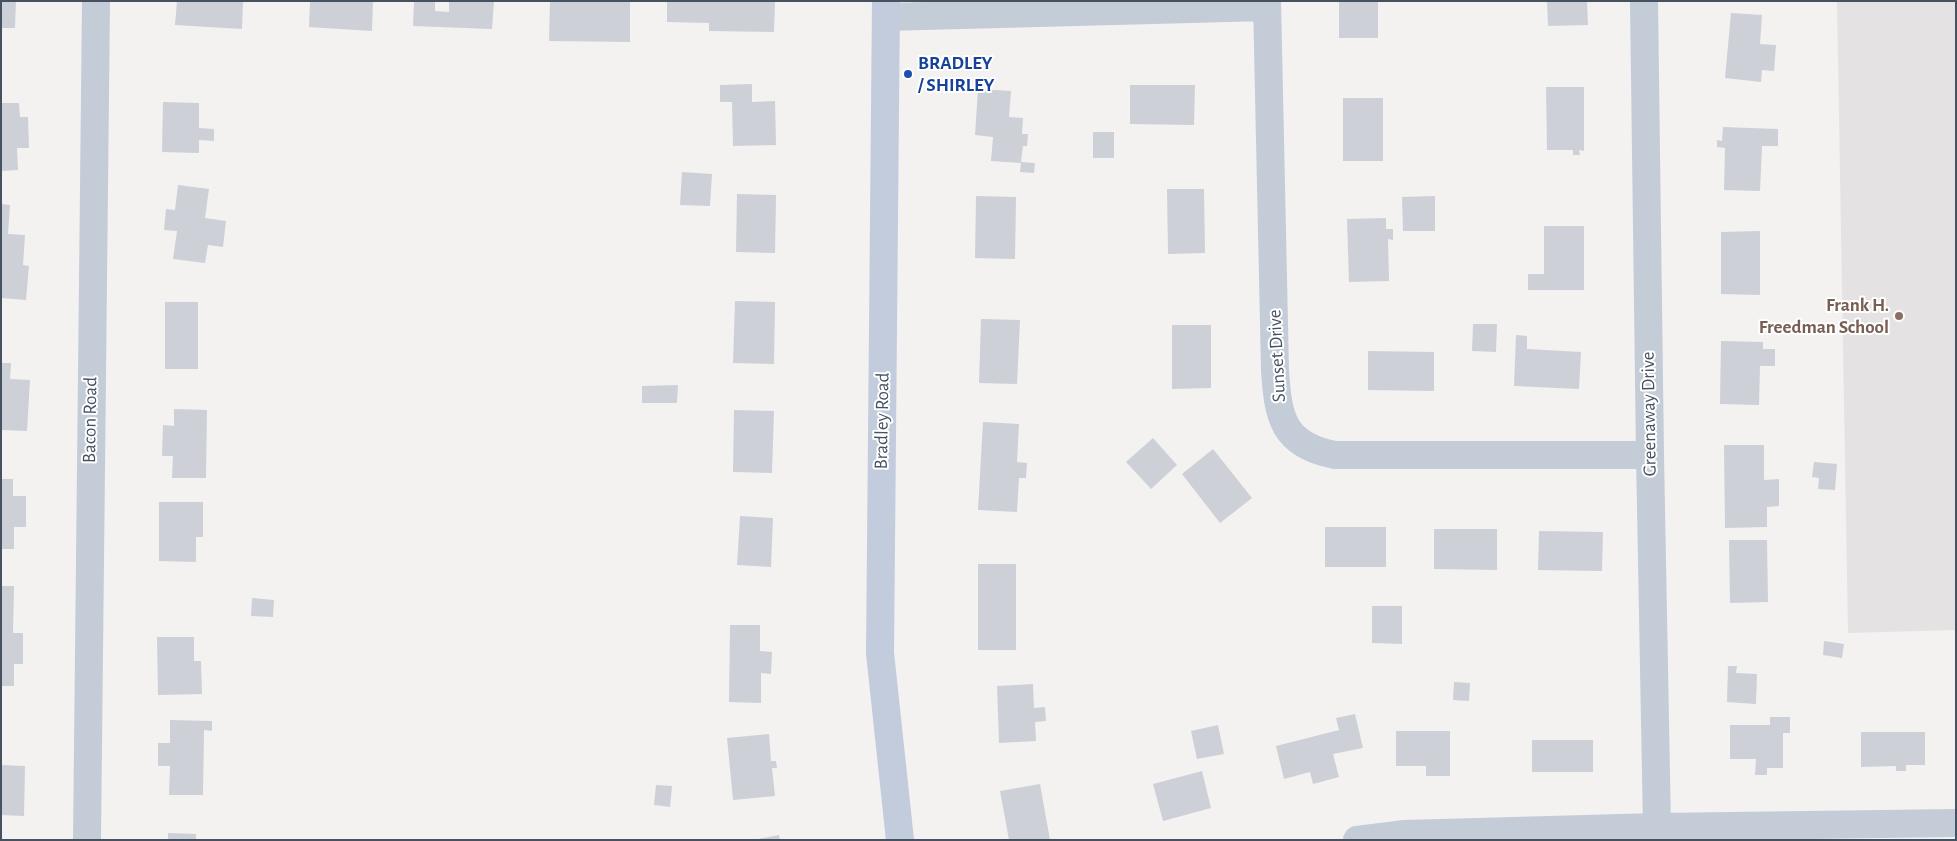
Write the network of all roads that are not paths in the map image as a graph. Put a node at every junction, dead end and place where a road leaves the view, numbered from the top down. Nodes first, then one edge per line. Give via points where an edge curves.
1 (96, 1) edge
2 (1644, 1) edge
3 (1267, 4) edge
4 (886, 9) edge
5 (1650, 455) junction
6 (1956, 823) edge
7 (1657, 827) junction
8 (87, 840) edge
9 (900, 840) edge
10 (1357, 840) edge

1 - 8 street, Bacon Road
2 - 5 street, Greenaway Drive
3 - 4 street
3 - 5 street, Sunset Drive via 1277,399 1284,422 1293,436 1312,449 1335,455
4 - 9 main road, Bradley Road via 880,653
5 - 7 street, Greenaway Drive
6 - 7 street
7 - 10 street via 1405,834

